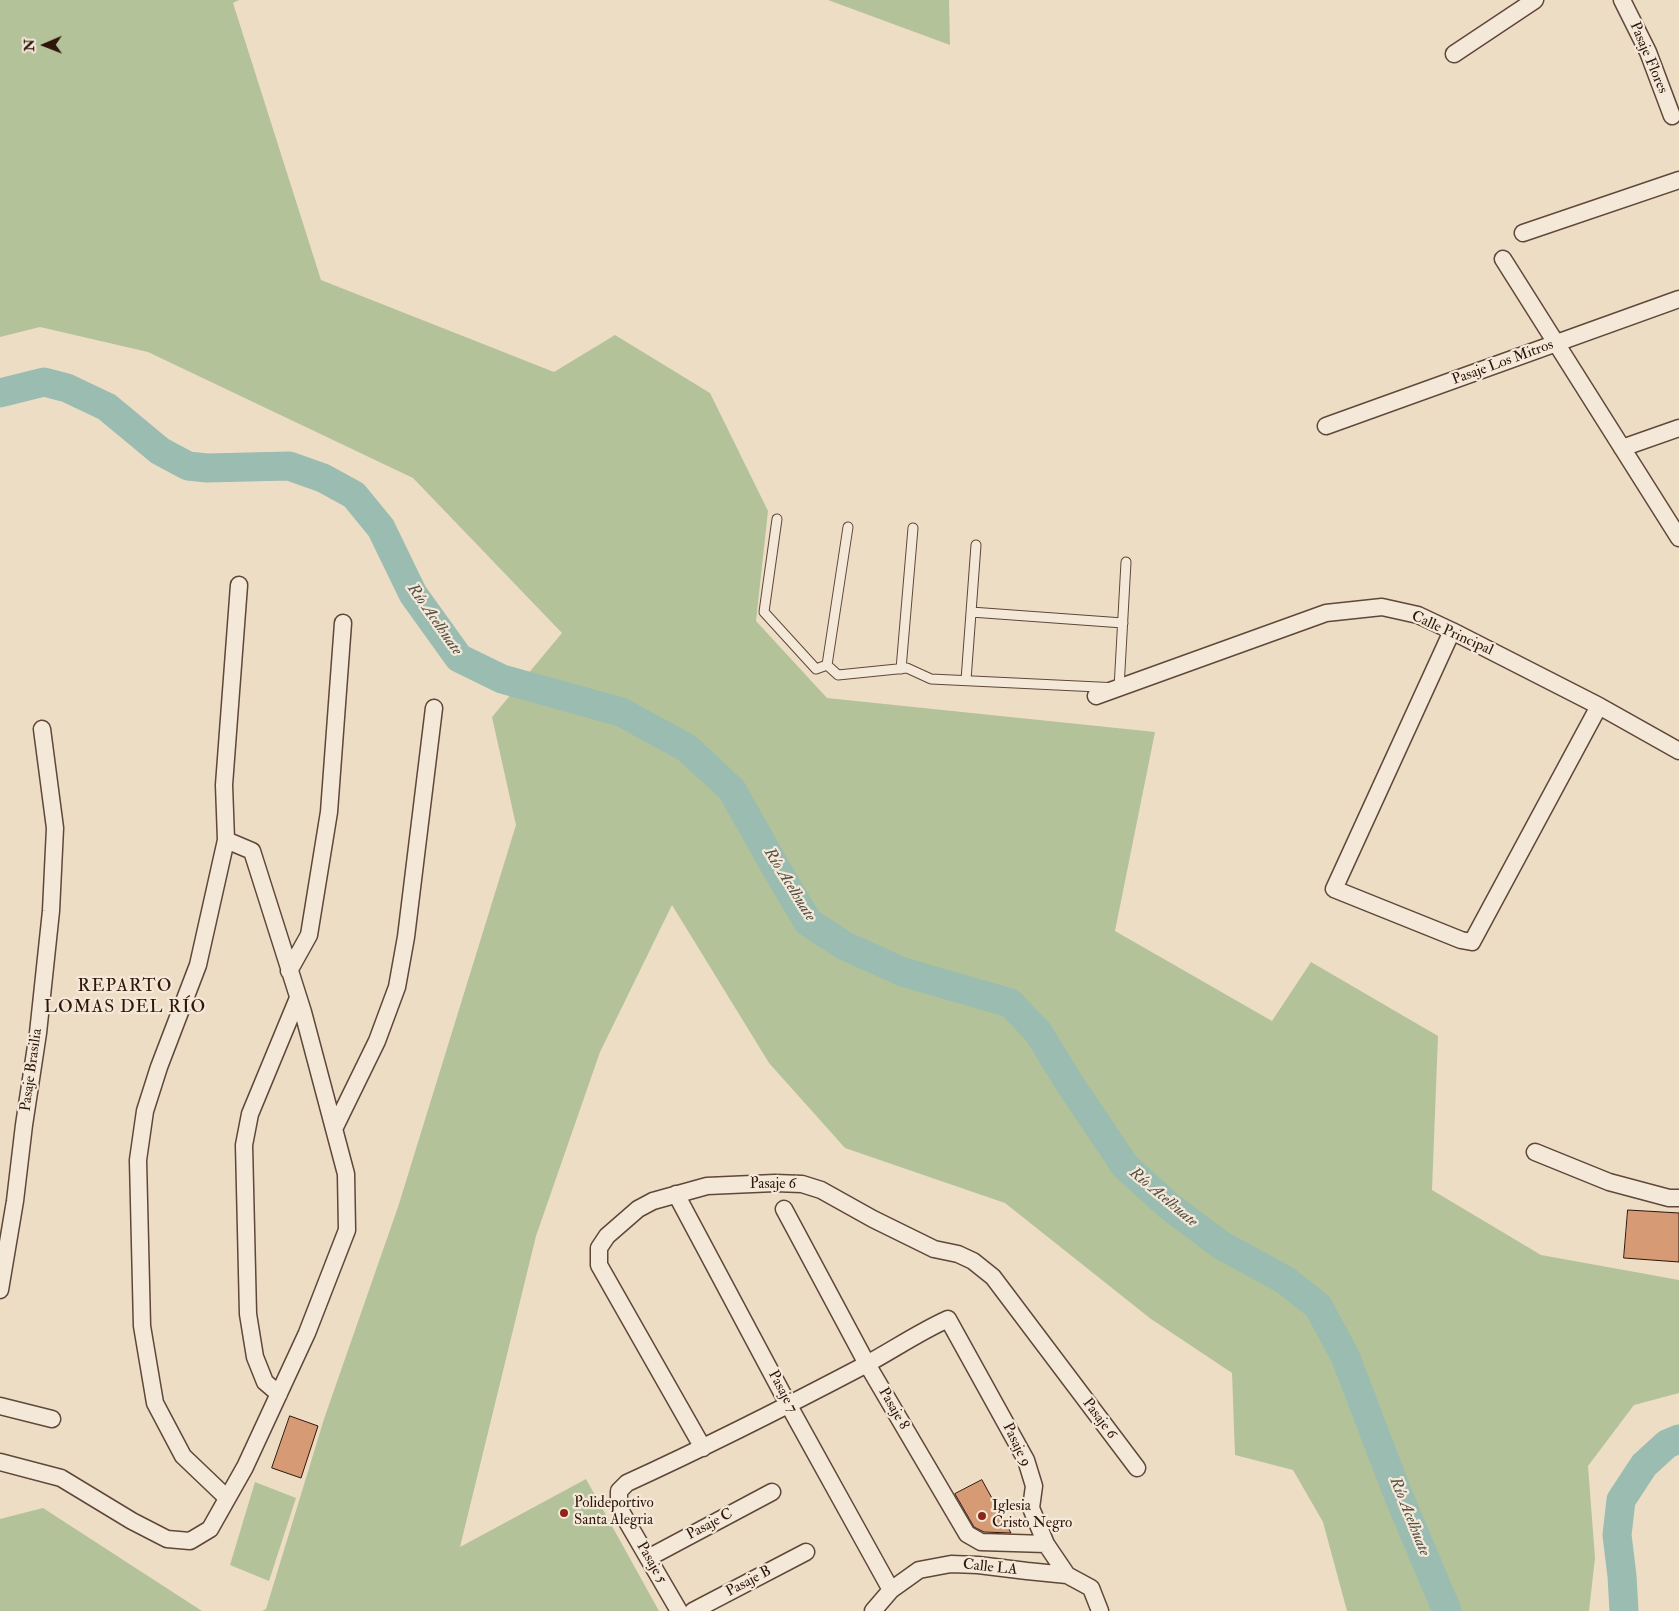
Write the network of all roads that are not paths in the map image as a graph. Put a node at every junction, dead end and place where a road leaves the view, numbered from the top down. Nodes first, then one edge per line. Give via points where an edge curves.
1 (1535, 0) edge
2 (1622, 0) edge
3 (1454, 54) dead end
4 (1672, 116) dead end
5 (1679, 180) edge
6 (1523, 233) dead end
7 (1503, 259) dead end
8 (1679, 299) edge
9 (1556, 344) junction
10 (1326, 426) dead end
11 (1679, 428) edge
12 (1622, 448) junction
13 (777, 520) dead end
14 (848, 527) dead end
15 (913, 528) dead end
16 (1679, 538) edge
17 (976, 545) dead end
18 (1126, 562) dead end
19 (239, 586) dead end
20 (971, 612) junction
21 (343, 623) dead end
22 (1123, 623) junction
23 (1452, 630) junction
24 (827, 665) junction
25 (900, 669) junction
26 (966, 680) junction
27 (1119, 688) junction
28 (1096, 696) dead end
29 (1599, 706) junction
30 (434, 708) dead end
31 (42, 729) dead end
32 (1679, 751) edge
33 (226, 840) junction
34 (289, 971) junction
35 (298, 998) junction
36 (334, 1129) junction
37 (1535, 1152) dead end
38 (676, 1194) junction
39 (1679, 1198) edge
40 (784, 1209) dead end
41 (0, 1290) edge
42 (867, 1364) junction
43 (279, 1394) junction
44 (788, 1404) junction
45 (0, 1406) edge
46 (52, 1419) dead end
47 (703, 1448) junction
48 (0, 1462) edge
49 (1137, 1468) dead end
50 (772, 1492) dead end
51 (227, 1498) junction
52 (1046, 1544) junction
53 (806, 1552) dead end
54 (648, 1558) junction
55 (1067, 1575) junction
56 (891, 1590) junction
57 (875, 1609) edge
58 (679, 1611) edge
59 (693, 1611) edge
60 (1100, 1611) edge

1 - 3 street
2 - 4 street, Pasaje Flores via 1648,52
5 - 6 street
7 - 9 street
8 - 9 street, Pasaje Los Mitros
9 - 10 street, Pasaje Los Mitros
9 - 12 street
11 - 12 street
12 - 16 street
13 - 24 lane via 764,612 816,669
14 - 24 lane
15 - 25 lane
17 - 20 lane
18 - 22 lane
19 - 33 street via 224,785
20 - 22 lane
20 - 26 lane
21 - 34 street via 329,812 309,935
22 - 27 lane
23 - 27 street, Calle Principal via 1418,615 1382,608 1326,613
23 - 29 street, Calle Principal
23 - 29 street via 1334,889 1472,942
24 - 25 lane via 838,675
25 - 26 lane via 907,668 931,679
26 - 27 lane
27 - 28 street, Calle Principal
29 - 32 street, Calle Principal
30 - 36 street via 397,987 377,1041
31 - 41 street, Pasaje Brasilia via 55,828 51,911 38,1033
33 - 34 street via 252,851
33 - 51 street via 198,965 144,1111 138,1160 142,1326 155,1403 183,1456
34 - 35 street
35 - 36 street
35 - 43 street via 250,1114 244,1145 248,1314 255,1357 265,1382
36 - 43 street via 346,1174 347,1230 307,1333
37 - 39 street via 1609,1182
38 - 44 street, Pasaje 7
38 - 47 street, Pasaje 6 via 638,1209 607,1236 599,1248 600,1264
38 - 49 street, Pasaje 6 via 707,1186 802,1184 820,1190 934,1249 973,1261 993,1278
40 - 42 street, Pasaje 8
42 - 44 street
42 - 52 street, Pasaje 8 via 966,1534 980,1542
42 - 52 street, Pasaje 9 via 948,1319 1026,1460 1034,1486 1031,1508
43 - 51 street
44 - 47 street
44 - 56 street, Pasaje 7
45 - 46 street
47 - 54 street, Pasaje 5 via 627,1483 619,1491 620,1508
48 - 51 street via 61,1478 168,1539 190,1541 210,1529
50 - 54 street, Pasaje C
52 - 55 street, Pasaje 9
53 - 59 street, Pasaje B
54 - 58 street, Pasaje 5
55 - 56 street, Calle LA via 978,1564 951,1564 919,1570
55 - 60 street, Calle LA via 1091,1588
56 - 57 street, Calle LA

